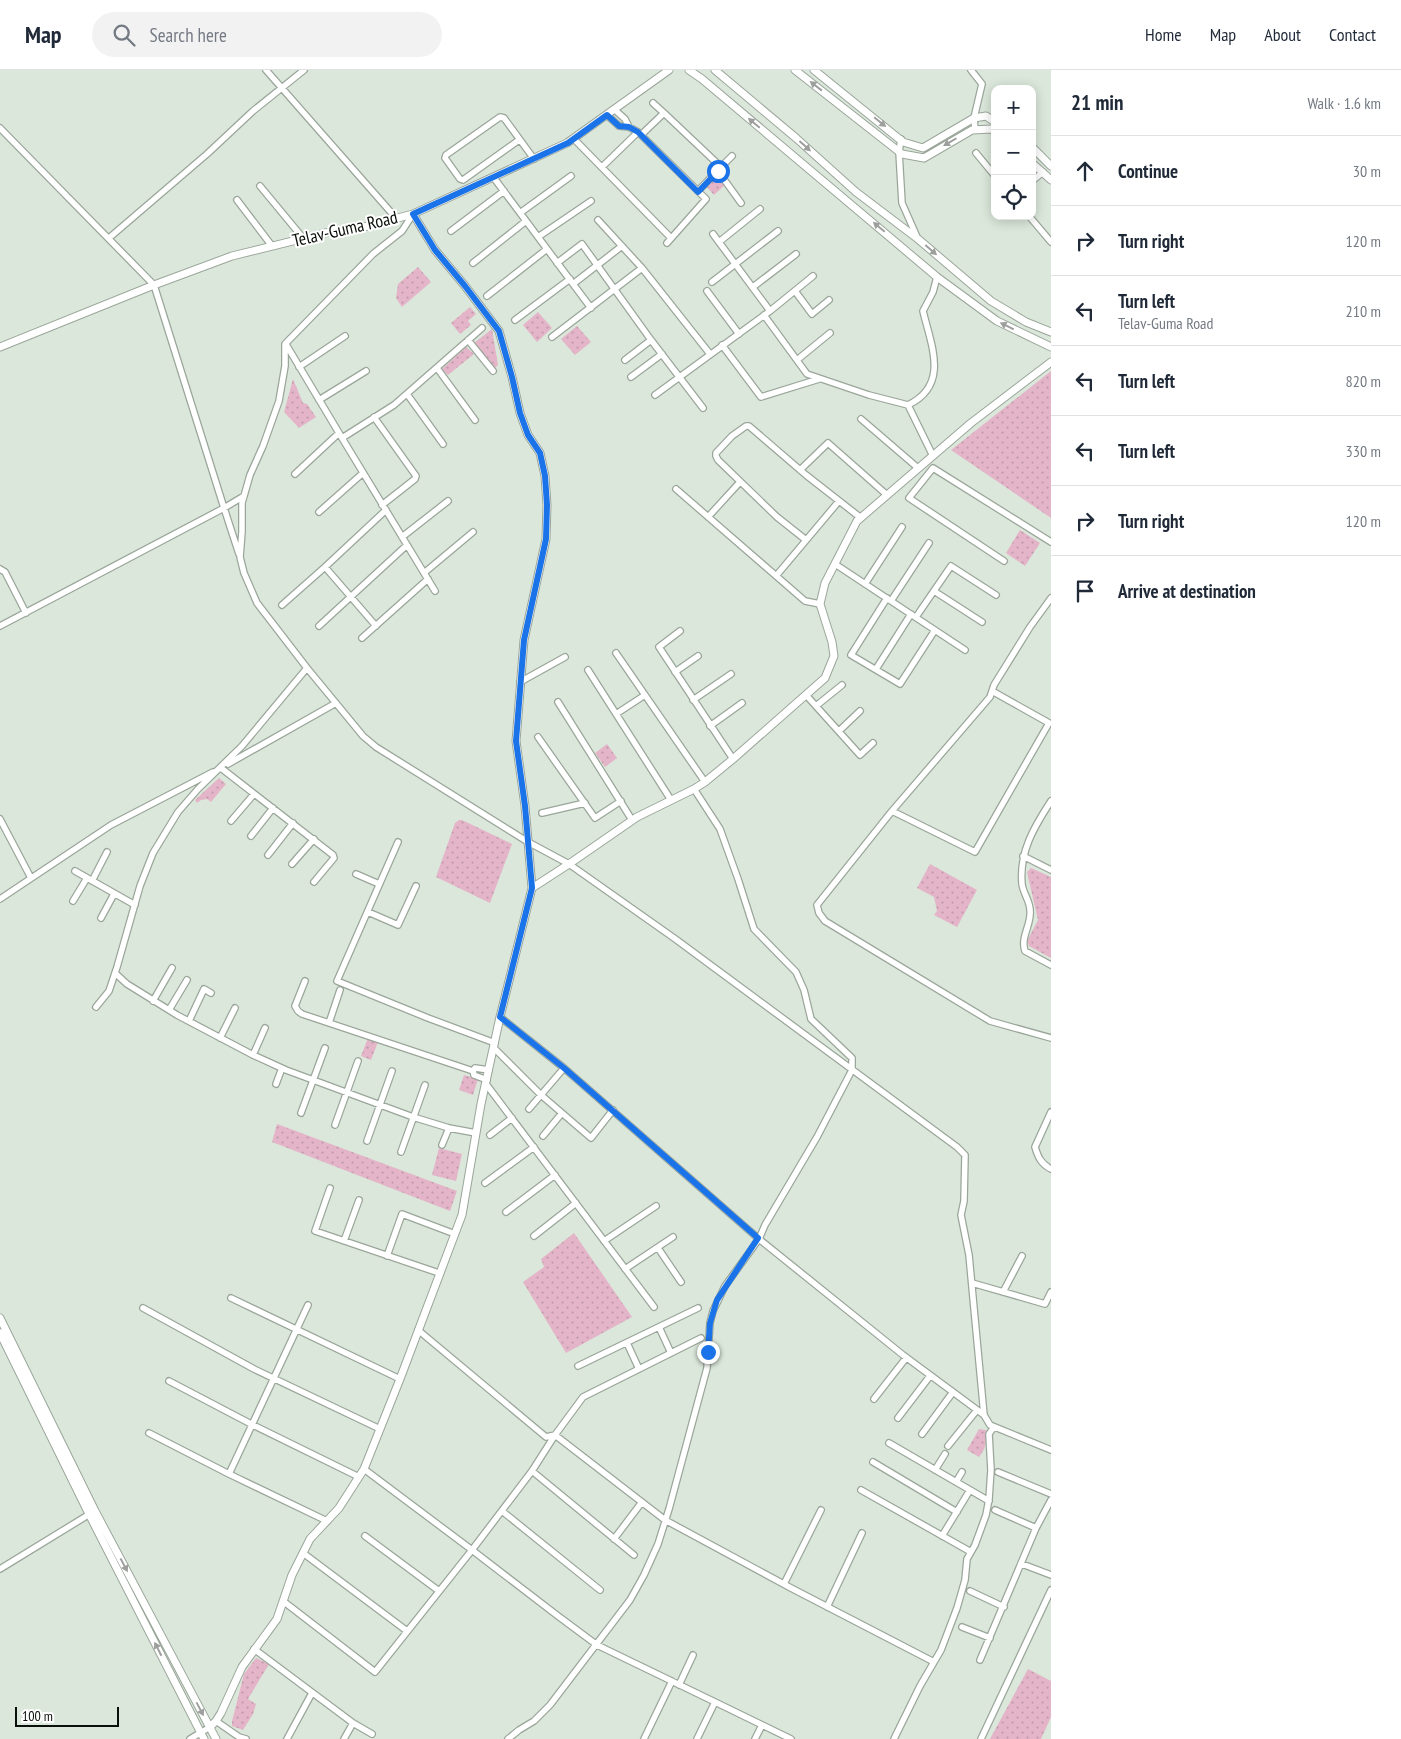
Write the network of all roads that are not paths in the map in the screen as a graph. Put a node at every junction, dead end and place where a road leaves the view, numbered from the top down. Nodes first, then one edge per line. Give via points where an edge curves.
1 (266, 70) edge
2 (304, 70) edge
3 (669, 70) edge
4 (689, 70) edge
5 (714, 70) edge
6 (795, 70) edge
7 (814, 70) edge
8 (971, 70) edge
9 (282, 88) junction
10 (653, 103) dead end
11 (615, 110) junction
12 (664, 112) junction
13 (607, 115) junction
14 (974, 118) junction
15 (991, 119) edge
16 (629, 127) junction
17 (0, 128) edge
18 (975, 130) junction
19 (991, 130) edge
20 (640, 134) junction
21 (574, 139) junction
22 (901, 139) junction
23 (520, 140) junction
24 (1036, 151) edge
25 (899, 152) junction
26 (976, 153) dead end
27 (732, 156) dead end
28 (534, 159) junction
29 (1036, 166) edge
30 (1051, 166) edge
31 (602, 167) junction
32 (719, 169) junction
33 (1043, 172) junction
34 (994, 175) edge
35 (570, 176) dead end
36 (494, 178) junction
37 (1036, 178) edge
38 (1051, 180) edge
39 (260, 186) dead end
40 (504, 191) junction
41 (698, 192) junction
42 (237, 200) dead end
43 (591, 201) dead end
44 (741, 203) dead end
45 (760, 209) dead end
46 (520, 213) junction
47 (413, 214) junction
48 (396, 218) junction
49 (598, 220) dead end
50 (1032, 220) edge
51 (526, 221) junction
52 (451, 231) dead end
53 (778, 231) dead end
54 (713, 234) dead end
55 (538, 237) junction
56 (109, 238) junction
57 (303, 238) junction
58 (918, 239) junction
59 (719, 242) junction
60 (1051, 242) edge
61 (272, 246) junction
62 (622, 246) junction
63 (547, 249) junction
64 (796, 254) dead end
65 (557, 262) junction
66 (473, 263) dead end
67 (736, 264) junction
68 (598, 265) junction
69 (642, 268) junction
70 (813, 276) dead end
71 (937, 277) junction
72 (571, 281) junction
73 (712, 282) dead end
74 (154, 285) junction
75 (753, 287) junction
76 (615, 289) junction
77 (707, 291) dead end
78 (795, 291) junction
79 (486, 296) dead end
80 (829, 300) dead end
81 (591, 308) junction
82 (770, 311) junction
83 (764, 315) junction
84 (515, 320) dead end
85 (482, 328) dead end
86 (1051, 332) edge
87 (830, 333) dead end
88 (739, 334) junction
89 (345, 336) dead end
90 (552, 337) dead end
91 (468, 340) junction
92 (651, 340) junction
93 (285, 344) junction
94 (722, 346) junction
95 (0, 347) edge
96 (1051, 347) edge
97 (662, 354) junction
98 (710, 354) junction
99 (625, 360) dead end
100 (796, 360) junction
101 (1051, 362) edge
102 (299, 367) junction
103 (437, 368) junction
104 (366, 371) dead end
105 (493, 371) dead end
106 (631, 377) dead end
107 (680, 378) junction
108 (819, 379) junction
109 (407, 394) junction
110 (655, 395) dead end
111 (319, 400) junction
112 (908, 405) junction
113 (703, 408) dead end
114 (374, 417) junction
115 (861, 419) dead end
116 (475, 420) dead end
117 (340, 435) junction
118 (442, 444) dead end
119 (933, 456) junction
120 (918, 468) junction
121 (800, 470) junction
122 (363, 473) junction
123 (295, 474) dead end
124 (740, 482) junction
125 (676, 489) dead end
126 (887, 495) junction
127 (244, 496) junction
128 (448, 501) dead end
129 (839, 501) junction
130 (384, 507) junction
131 (224, 508) junction
132 (319, 512) dead end
133 (708, 516) junction
134 (861, 518) junction
135 (902, 527) dead end
136 (473, 532) dead end
137 (402, 537) junction
138 (806, 540) junction
139 (1051, 542) edge
140 (929, 543) dead end
141 (407, 545) junction
142 (240, 556) junction
143 (1004, 561) dead end
144 (835, 564) junction
145 (325, 567) junction
146 (0, 570) edge
147 (424, 573) junction
148 (776, 576) junction
149 (428, 579) junction
150 (865, 584) junction
151 (435, 591) dead end
152 (934, 591) junction
153 (351, 596) junction
154 (996, 596) dead end
155 (1051, 598) edge
156 (889, 600) junction
157 (820, 604) junction
158 (282, 605) dead end
159 (26, 613) junction
160 (913, 616) junction
161 (982, 622) dead end
162 (0, 626) edge
163 (319, 626) dead end
164 (376, 626) junction
165 (935, 630) junction
166 (680, 631) dead end
167 (362, 638) dead end
168 (965, 650) dead end
169 (616, 653) dead end
170 (698, 656) dead end
171 (565, 657) dead end
172 (307, 668) junction
173 (876, 669) junction
174 (588, 670) dead end
175 (676, 672) junction
176 (731, 674) dead end
177 (520, 682) junction
178 (842, 685) dead end
179 (992, 691) junction
180 (806, 694) junction
181 (645, 695) junction
182 (693, 700) junction
183 (558, 702) dead end
184 (336, 703) junction
185 (742, 703) dead end
186 (816, 706) junction
187 (860, 711) dead end
188 (616, 714) junction
189 (1050, 723) edge
190 (710, 726) junction
191 (839, 731) junction
192 (538, 736) dead end
193 (873, 743) dead end
194 (733, 759) junction
195 (221, 768) junction
196 (705, 782) junction
197 (694, 789) junction
198 (254, 794) junction
199 (670, 800) junction
200 (621, 801) junction
201 (1051, 801) edge
202 (585, 803) junction
203 (273, 808) junction
204 (892, 811) junction
205 (542, 814) dead end
206 (0, 819) edge
207 (632, 820) junction
208 (231, 821) dead end
209 (293, 823) junction
210 (251, 836) dead end
211 (314, 840) junction
212 (398, 842) dead end
213 (528, 842) junction
214 (107, 852) dead end
215 (268, 855) dead end
216 (1024, 856) junction
217 (292, 864) dead end
218 (570, 864) junction
219 (1051, 870) edge
220 (75, 871) dead end
221 (356, 874) dead end
222 (31, 878) junction
223 (89, 880) junction
224 (314, 882) dead end
225 (380, 884) junction
226 (416, 886) dead end
227 (532, 888) junction
228 (114, 894) junction
229 (0, 899) edge
230 (73, 901) dead end
231 (135, 905) junction
232 (368, 912) junction
233 (101, 918) dead end
234 (1051, 965) edge
235 (172, 968) dead end
236 (115, 973) junction
237 (187, 980) dead end
238 (305, 981) dead end
239 (340, 990) dead end
240 (211, 993) dead end
241 (154, 1001) junction
242 (96, 1007) dead end
243 (235, 1008) dead end
244 (169, 1010) junction
245 (500, 1017) junction
246 (189, 1021) junction
247 (329, 1023) junction
248 (265, 1028) dead end
249 (220, 1038) junction
250 (1051, 1038) edge
251 (494, 1045) junction
252 (325, 1048) dead end
253 (253, 1055) junction
254 (358, 1061) dead end
255 (282, 1068) junction
256 (564, 1068) junction
257 (489, 1070) junction
258 (852, 1070) junction
259 (392, 1071) dead end
260 (473, 1071) junction
261 (313, 1080) junction
262 (486, 1082) junction
263 (276, 1084) dead end
264 (425, 1084) dead end
265 (347, 1093) junction
266 (541, 1094) junction
267 (380, 1105) junction
268 (529, 1109) dead end
269 (613, 1110) junction
270 (1051, 1112) edge
271 (301, 1113) dead end
272 (562, 1113) junction
273 (413, 1118) junction
274 (512, 1118) junction
275 (336, 1125) dead end
276 (449, 1128) junction
277 (476, 1133) junction
278 (490, 1135) dead end
279 (544, 1136) dead end
280 (367, 1141) dead end
281 (442, 1145) dead end
282 (534, 1147) junction
283 (401, 1152) dead end
284 (1051, 1168) edge
285 (555, 1175) junction
286 (485, 1184) dead end
287 (330, 1188) dead end
288 (359, 1200) dead end
289 (576, 1203) junction
290 (656, 1206) dead end
291 (506, 1212) dead end
292 (455, 1234) junction
293 (534, 1236) dead end
294 (674, 1238) dead end
295 (758, 1238) junction
296 (344, 1241) junction
297 (604, 1241) junction
298 (658, 1248) junction
299 (387, 1256) junction
300 (1022, 1256) dead end
301 (625, 1269) junction
302 (440, 1273) junction
303 (681, 1282) dead end
304 (972, 1283) junction
305 (1003, 1292) junction
306 (1051, 1292) edge
307 (231, 1298) dead end
308 (308, 1305) dead end
309 (654, 1306) dead end
310 (143, 1308) dead end
311 (698, 1308) dead end
312 (0, 1318) edge
313 (659, 1327) junction
314 (298, 1330) junction
315 (418, 1330) junction
316 (0, 1333) edge
317 (702, 1338) dead end
318 (627, 1343) junction
319 (671, 1352) junction
320 (906, 1358) junction
321 (578, 1366) dead end
322 (639, 1369) junction
323 (930, 1376) junction
324 (274, 1379) junction
325 (400, 1379) junction
326 (169, 1382) dead end
327 (953, 1392) junction
328 (874, 1399) dead end
329 (977, 1410) junction
330 (984, 1415) junction
331 (898, 1418) dead end
332 (253, 1425) junction
333 (994, 1427) junction
334 (380, 1429) junction
335 (150, 1433) dead end
336 (922, 1434) dead end
337 (555, 1435) junction
338 (889, 1443) dead end
339 (948, 1446) dead end
340 (1051, 1450) edge
341 (945, 1454) dead end
342 (873, 1462) dead end
343 (364, 1469) junction
344 (935, 1470) junction
345 (532, 1471) junction
346 (962, 1472) dead end
347 (998, 1472) dead end
348 (229, 1474) junction
349 (359, 1477) junction
350 (956, 1482) junction
351 (861, 1490) dead end
352 (970, 1490) junction
353 (1051, 1494) edge
354 (1051, 1500) edge
355 (989, 1501) junction
356 (642, 1502) junction
357 (820, 1510) dead end
358 (995, 1510) dead end
359 (502, 1511) junction
360 (957, 1512) junction
361 (92, 1513) junction
362 (665, 1520) junction
363 (327, 1521) junction
364 (1036, 1528) junction
365 (862, 1533) dead end
366 (365, 1536) dead end
367 (942, 1536) junction
368 (614, 1539) junction
369 (472, 1550) junction
370 (971, 1552) junction
371 (303, 1553) junction
372 (634, 1555) dead end
373 (1022, 1564) junction
374 (0, 1570) edge
375 (1051, 1575) edge
376 (784, 1584) junction
377 (600, 1590) dead end
378 (1051, 1590) edge
379 (439, 1591) junction
380 (970, 1591) dead end
381 (283, 1601) junction
382 (827, 1607) junction
383 (1004, 1607) junction
384 (962, 1627) dead end
385 (407, 1631) junction
386 (990, 1638) junction
387 (597, 1644) junction
388 (254, 1649) junction
389 (693, 1655) dead end
390 (980, 1660) dead end
391 (934, 1662) junction
392 (672, 1681) junction
393 (680, 1685) junction
394 (312, 1693) junction
395 (715, 1702) junction
396 (216, 1721) junction
397 (353, 1723) junction
398 (762, 1725) junction
399 (210, 1727) junction
400 (372, 1734) dead end
401 (203, 1736) edge
402 (190, 1739) edge
403 (216, 1739) edge
404 (246, 1739) edge
405 (287, 1739) edge
406 (344, 1739) edge
407 (508, 1739) edge
408 (644, 1739) edge
409 (697, 1739) edge
410 (755, 1739) edge
411 (791, 1739) edge
412 (894, 1739) edge
413 (982, 1739) edge

1 - 9 street
2 - 9 street
3 - 11 street, Telav-Guma Road
71 -> 4 street
5 -> 58 street via 856,192
25 -> 6 street
7 -> 22 street
8 - 14 street via 982,84
9 - 48 street
9 - 56 street
10 - 12 street
11 - 13 street, Telav-Guma Road
11 - 16 street
12 - 20 street
12 - 32 street
13 - 16 street via 619,126
13 - 21 street, Telav-Guma Road
14 - 15 street via 986,116
14 - 18 street
14 - 22 street via 923,148
16 - 20 street
17 - 56 street
18 - 19 street
18 -> 25 street via 924,158
20 - 31 street
20 - 41 street
21 - 28 street, Telav-Guma Road
21 - 31 street
22 - 25 street
23 - 23 street via 500,117 445,158 463,180
23 - 28 street
24 - 30 street
25 - 58 street via 902,204
26 - 34 street
27 - 32 street
28 - 36 street, Telav-Guma Road
29 - 33 street
31 - 41 street via 669,241 706,199
32 - 41 street
32 - 44 street
33 - 37 street
33 - 38 street
35 - 46 street
36 - 40 street
36 - 47 street, Telav-Guma Road
39 - 57 street
40 - 46 street
40 - 52 street
42 - 61 street
43 - 55 street
45 - 59 street
46 - 51 street
47 - 48 street, Telav-Guma Road
47 - 93 street via 402,230 373,254
47 - 177 street via 435,250 499,331 520,413 528,435 540,453 545,476 546,539 524,640
48 - 57 street, Telav-Guma Road via 364,228
49 - 62 street
50 - 60 street
51 - 55 street
51 - 66 street
53 - 67 street
54 - 59 street
55 - 63 street
56 - 74 street
57 - 61 street, Telav-Guma Road
58 -> 86 street via 991,301 1026,322
59 - 67 street
61 - 74 street, Telav-Guma Road via 232,256
62 - 68 street
62 - 69 street
63 - 65 street
63 - 79 street
64 - 75 street
65 - 68 street via 582,244
65 - 72 street
67 - 73 street
67 - 75 street
68 - 72 street
68 - 76 street
69 - 76 street
69 - 98 street
70 - 78 street
96 -> 71 street via 997,321
71 - 112 street via 923,311 934,350 935,369 929,387 917,401
72 - 81 street
72 - 84 street
74 - 95 street, Telav-Guma Road
74 - 131 street
75 - 82 street
76 - 81 street
76 - 92 street
77 - 88 street
78 - 80 street via 812,314
78 - 82 street
81 - 90 street
82 - 83 street
83 - 88 street
83 - 100 street
85 - 91 street
87 - 100 street
88 - 94 street
89 - 102 street
91 - 103 street
91 - 105 street
92 - 97 street
92 - 99 street
93 - 102 street
93 - 127 street via 279,401
94 - 98 street
94 - 108 street via 761,397
97 - 106 street
97 - 107 street
98 - 107 street
100 - 108 street via 807,374
101 - 119 street
102 - 111 street
103 - 109 street
103 - 116 street
104 - 111 street
107 - 110 street
107 - 113 street
108 - 112 street
109 - 114 street
109 - 118 street
111 - 117 street
112 - 119 street
114 - 117 street
114 - 130 street via 416,476
115 - 120 street
117 - 122 street
117 - 123 street
119 - 120 street
120 - 126 street
121 - 124 street via 746,426 716,453 718,460
121 - 126 street via 828,443
121 - 129 street
122 - 130 street
122 - 132 street
124 - 133 street
124 - 138 street
125 - 133 street
126 - 134 street
127 - 131 street
127 - 142 street
128 - 137 street
129 - 134 street
129 - 138 street
130 - 137 street
130 - 145 street
131 - 142 street
131 - 159 street
133 - 148 street
134 - 144 street
135 - 150 street
136 - 147 street
137 - 141 street
138 - 148 street
139 - 143 street via 933,468 909,498
140 - 156 street
141 - 147 street
141 - 153 street
142 - 172 street via 257,603
144 - 150 street
144 - 157 street via 825,583
145 - 153 street
145 - 158 street
146 - 159 street via 5,572
147 - 149 street
148 - 157 street via 805,601
149 - 151 street
149 - 164 street
150 - 156 street
152 - 154 street via 951,566
152 - 160 street
152 - 161 street
153 - 163 street
153 - 164 street
155 - 179 street
156 - 160 street
156 - 173 street via 851,655
157 - 180 street via 834,656 825,678
159 - 162 street
160 - 165 street
160 - 173 street
164 - 167 street
165 - 168 street
165 - 173 street via 900,684
166 - 175 street via 659,647
169 - 181 street
170 - 175 street
171 - 177 street
172 - 184 street
172 - 195 street
174 - 188 street
175 - 182 street
176 - 182 street
177 - 213 street via 516,741
178 - 186 street
179 - 189 street
179 - 204 street
180 - 186 street
180 - 194 street
181 - 188 street
181 - 196 street
182 - 190 street
183 - 200 street
184 - 195 street
184 - 213 street via 376,747
185 - 190 street
186 - 191 street
187 - 191 street
188 - 199 street
189 - 204 street via 975,852
190 - 194 street
191 - 193 street via 860,755
192 - 202 street
194 - 196 street
195 - 198 street
195 - 222 street via 111,826
195 - 231 street via 178,812 153,853
196 - 197 street
197 - 199 street
197 - 258 street via 720,829 754,929 796,972 811,1019 852,1058
198 - 203 street
198 - 208 street
199 - 207 street
200 - 202 street via 595,818
200 - 207 street
201 - 216 street via 1038,821
202 - 205 street
203 - 209 street
203 - 210 street
204 - 250 street via 817,905 819,913 825,921 990,1021
206 - 222 street
207 - 218 street
209 - 211 street
209 - 215 street
211 - 217 street
211 - 224 street via 334,858
212 - 225 street
213 - 218 street
213 - 227 street
214 - 223 street
216 - 219 street
216 - 234 street via 1022,886 1030,908 1022,944 1025,951
218 - 227 street
218 - 258 street
220 - 223 street
221 - 225 street
222 - 229 street
223 - 228 street
223 - 230 street
225 - 232 street
226 - 232 street via 398,925
227 - 245 street
228 - 231 street
228 - 233 street
231 - 236 street
232 - 251 street via 338,981
235 - 241 street
236 - 241 street
236 - 242 street via 109,991
237 - 244 street
238 - 247 street via 296,1006 298,1011
239 - 247 street
240 - 246 street via 204,989
241 - 244 street
243 - 249 street
244 - 246 street
245 - 251 street
245 - 256 street
246 - 249 street
247 - 260 street
248 - 253 street
249 - 253 street
251 - 257 street
251 - 266 street
252 - 261 street
253 - 255 street
254 - 265 street
255 - 261 street
255 - 263 street
256 - 266 street
256 - 269 street
257 - 260 street via 475,1068
257 - 262 street
258 - 295 street
258 - 304 street via 965,1155 961,1215
259 - 267 street
260 - 262 street
261 - 265 street
261 - 271 street
262 - 274 street
262 - 277 street
264 - 273 street
265 - 267 street
265 - 275 street
266 - 268 street
266 - 272 street
267 - 273 street
267 - 280 street
269 - 272 street via 591,1138
269 - 295 street
270 - 284 street via 1035,1147 1038,1158
272 - 279 street
273 - 276 street
273 - 283 street
274 - 278 street
274 - 282 street
276 - 277 street
276 - 281 street
277 - 292 street via 462,1215
282 - 285 street
282 - 286 street
285 - 289 street
285 - 291 street
287 - 296 street via 315,1231
288 - 296 street
289 - 293 street
289 - 297 street
290 - 297 street
292 - 299 street via 402,1214
292 - 302 street
294 - 298 street
295 - 320 street
295 - 362 street via 725,1286 713,1311 707,1368
296 - 299 street
297 - 301 street
298 - 301 street
298 - 303 street
299 - 302 street
300 - 305 street
301 - 309 street
302 - 315 street
304 - 305 street
304 - 330 street
305 - 306 street via 1045,1304
307 - 314 street
308 - 314 street
310 - 324 street
311 - 313 street
312 - 361 street
313 - 318 street
313 - 319 street
314 - 324 street
314 - 325 street
315 - 325 street
315 - 337 street via 537,1430 546,1436
316 - 361 street
317 - 319 street
318 - 321 street
318 - 322 street
319 - 322 street
320 - 323 street
320 - 328 street
322 - 337 street via 583,1398
323 - 327 street
323 - 331 street
324 - 332 street
324 - 334 street
325 - 334 street
326 - 332 street
327 - 329 street
327 - 336 street
329 - 330 street
329 - 339 street
330 - 333 street
332 - 348 street
332 - 349 street
333 - 340 street
333 - 355 street via 989,1434
334 - 343 street
335 - 348 street
337 - 345 street
337 - 356 street
338 - 344 street
341 - 344 street
342 - 360 street
343 - 349 street
343 - 369 street
344 - 350 street
345 - 359 street
345 - 368 street
346 - 350 street
347 - 353 street
348 - 363 street
349 - 363 street
350 - 352 street
351 - 367 street
352 - 355 street
352 - 360 street
354 - 364 street
355 - 370 street
356 - 362 street
356 - 368 street
357 - 376 street
358 - 364 street
359 - 369 street
359 - 377 street
360 - 367 street
361 - 374 street
361 -> 399 street
401 -> 361 street
362 - 376 street
362 - 387 street via 658,1544 630,1600
363 - 371 street via 310,1539
364 - 373 street
365 - 382 street
366 - 379 street
367 - 370 street
368 - 372 street
369 - 379 street
369 - 387 street
370 - 391 street via 957,1608
371 - 381 street
371 - 385 street
373 - 375 street
373 - 383 street
376 - 382 street
378 - 413 street
379 - 385 street
380 - 383 street
381 - 385 street via 374,1672
381 - 388 street via 277,1619
382 - 391 street
383 - 386 street
384 - 386 street
386 - 390 street
387 - 392 street
387 - 407 street via 540,1716
388 - 394 street
388 - 396 street via 242,1666
389 - 393 street
391 - 412 street
392 - 393 street
392 - 408 street
393 - 395 street
394 - 397 street
394 - 405 street
395 - 398 street
395 - 409 street
396 - 399 street
396 - 404 street
397 - 400 street
397 - 406 street
398 - 410 street
398 - 411 street
399 - 401 street
399 - 403 street
401 - 402 street

